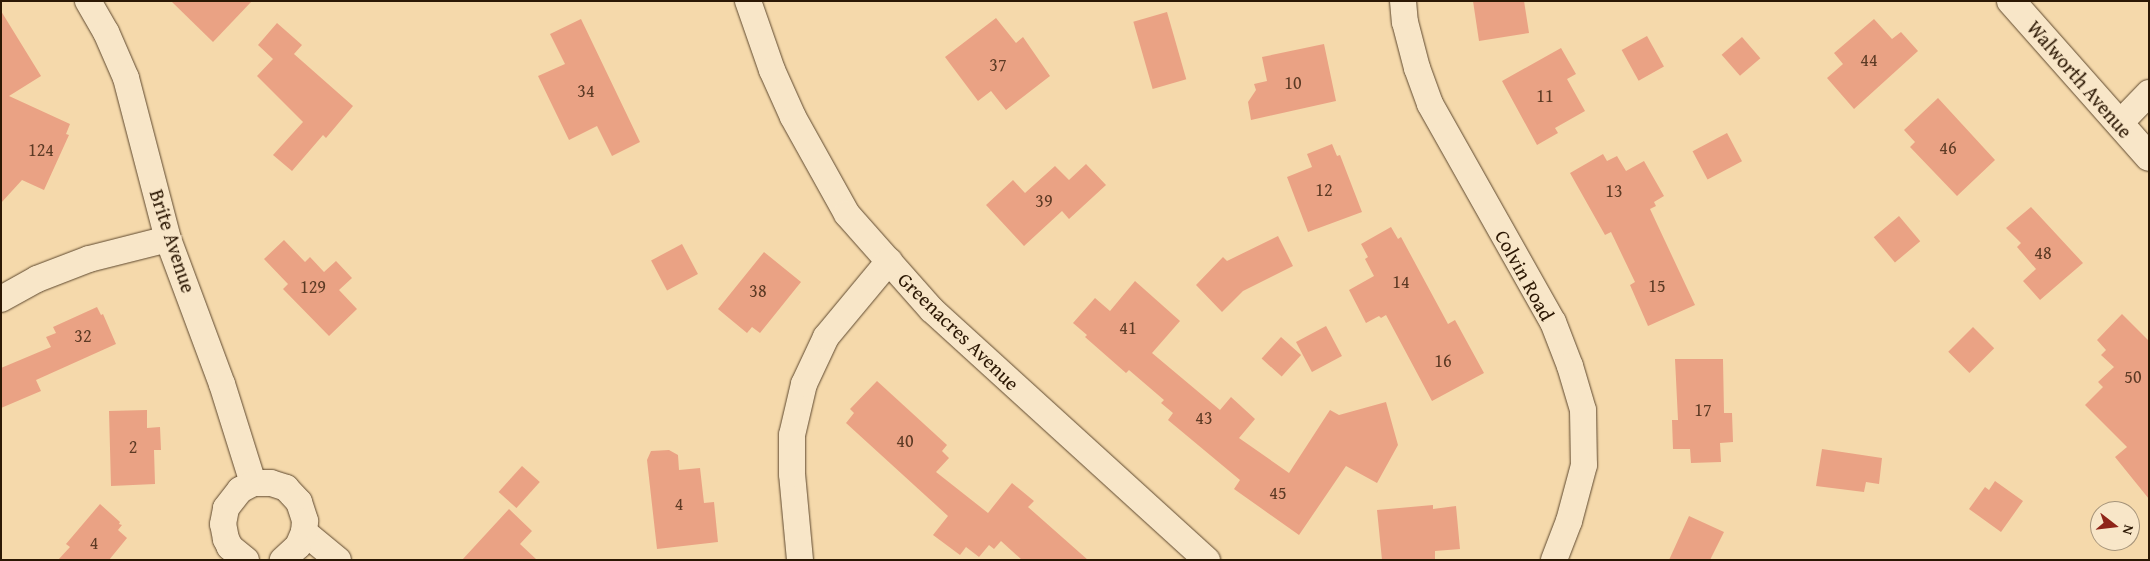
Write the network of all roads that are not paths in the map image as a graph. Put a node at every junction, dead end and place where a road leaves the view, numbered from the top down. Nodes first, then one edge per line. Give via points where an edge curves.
1 (88, 1) edge
2 (748, 1) edge
3 (1404, 1) edge
4 (2011, 1) edge
5 (2149, 94) edge
6 (2119, 124) junction
7 (2149, 157) edge
8 (168, 239) junction
9 (889, 261) junction
10 (1, 299) edge
11 (253, 483) junction
12 (304, 532) junction
13 (232, 556) edge
14 (282, 560) edge
15 (338, 560) edge
16 (800, 560) edge
17 (1207, 560) edge
18 (1554, 560) edge

1 - 8 street, Brite Avenue via 126,78
2 - 9 street, Greenacres Avenue via 772,70 817,164 847,214
3 - 18 street, Colvin Road via 1405,22 1430,104 1552,322 1583,410 1582,473
4 - 6 street, Walworth Avenue
5 - 6 street
6 - 7 street, Walworth Avenue
8 - 10 street via 89,259 37,279
8 - 11 street, Brite Avenue via 222,384
9 - 16 street via 826,337 804,384 792,435 793,491
9 - 17 street, Greenacres Avenue via 932,310
11 - 12 street via 271,483 286,488 302,508
11 - 13 street via 240,490 226,508 223,524
12 - 14 street via 298,546
12 - 15 street

